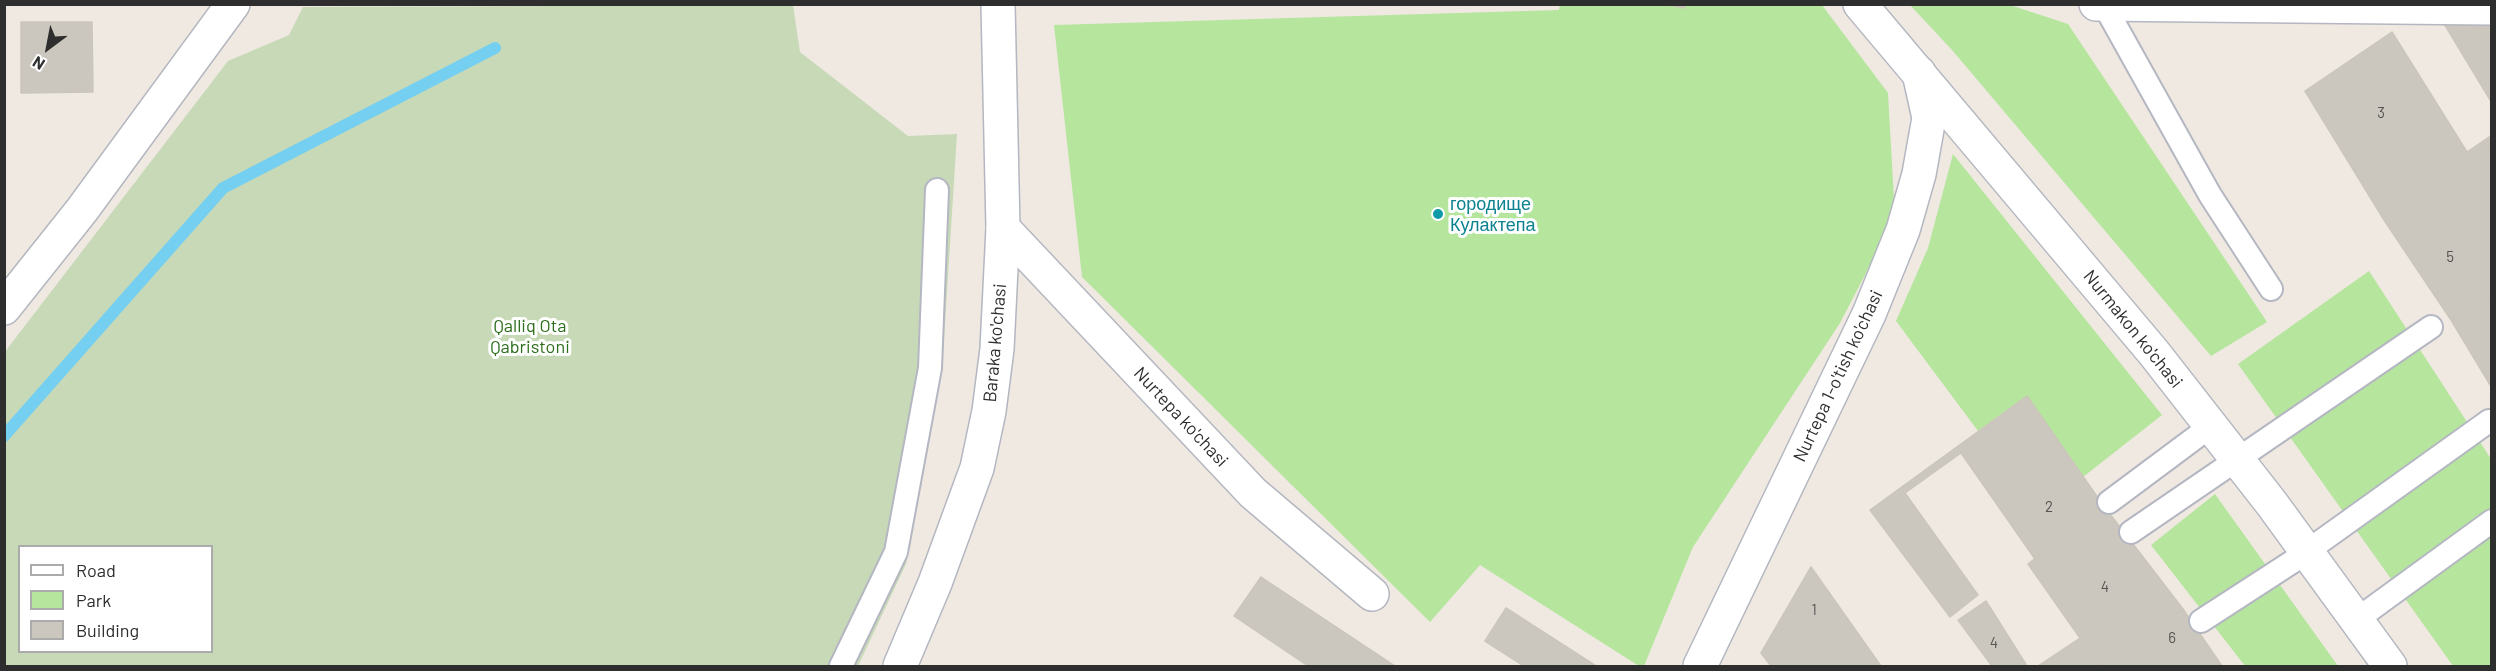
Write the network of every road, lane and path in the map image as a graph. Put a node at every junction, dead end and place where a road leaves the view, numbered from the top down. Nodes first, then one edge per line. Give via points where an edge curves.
1 (233, 4) edge
2 (998, 4) edge
3 (1860, 4) edge
4 (2096, 4) edge
5 (2104, 5) edge
6 (2492, 8) edge
7 (1919, 73) junction
8 (937, 190) dead end
9 (1003, 228) junction
10 (2271, 289) dead end
11 (4, 308) edge
12 (2432, 327) dead end
13 (2489, 421) dead end
14 (2211, 426) junction
15 (2237, 458) junction
16 (2109, 502) dead end
17 (2492, 521) edge
18 (2131, 532) dead end
19 (2306, 550) junction
20 (1372, 594) dead end
21 (2356, 620) junction
22 (2201, 621) dead end
23 (2382, 664) edge
24 (841, 666) edge
25 (900, 666) edge
26 (1700, 666) edge

1 - 11 street via 82,210
2 - 9 street, Baraka ko'chasi
3 - 7 street, Nurmakon ko'chasi
4 - 5 street
5 - 6 street
5 - 10 lane via 2210,195
7 - 14 street, Nurmakon ko'chasi
7 - 26 street, Nurtepa 1-o'tish ko'chasi via 1929,118 1903,230 1869,314
8 - 24 lane via 930,368 896,552
9 - 20 street, Nurtepa ko'chasi via 1253,493
9 - 25 street, Baraka ko'chasi via 997,349 977,468 936,583
12 - 15 lane
13 - 19 lane
14 - 15 street, Nurmakon ko'chasi
14 - 16 lane
15 - 18 lane
15 - 19 street, Nurmakon ko'chasi
17 - 21 lane
19 - 21 street, Nurmakon ko'chasi
19 - 22 lane
21 - 23 street, Nurmakon ko'chasi

